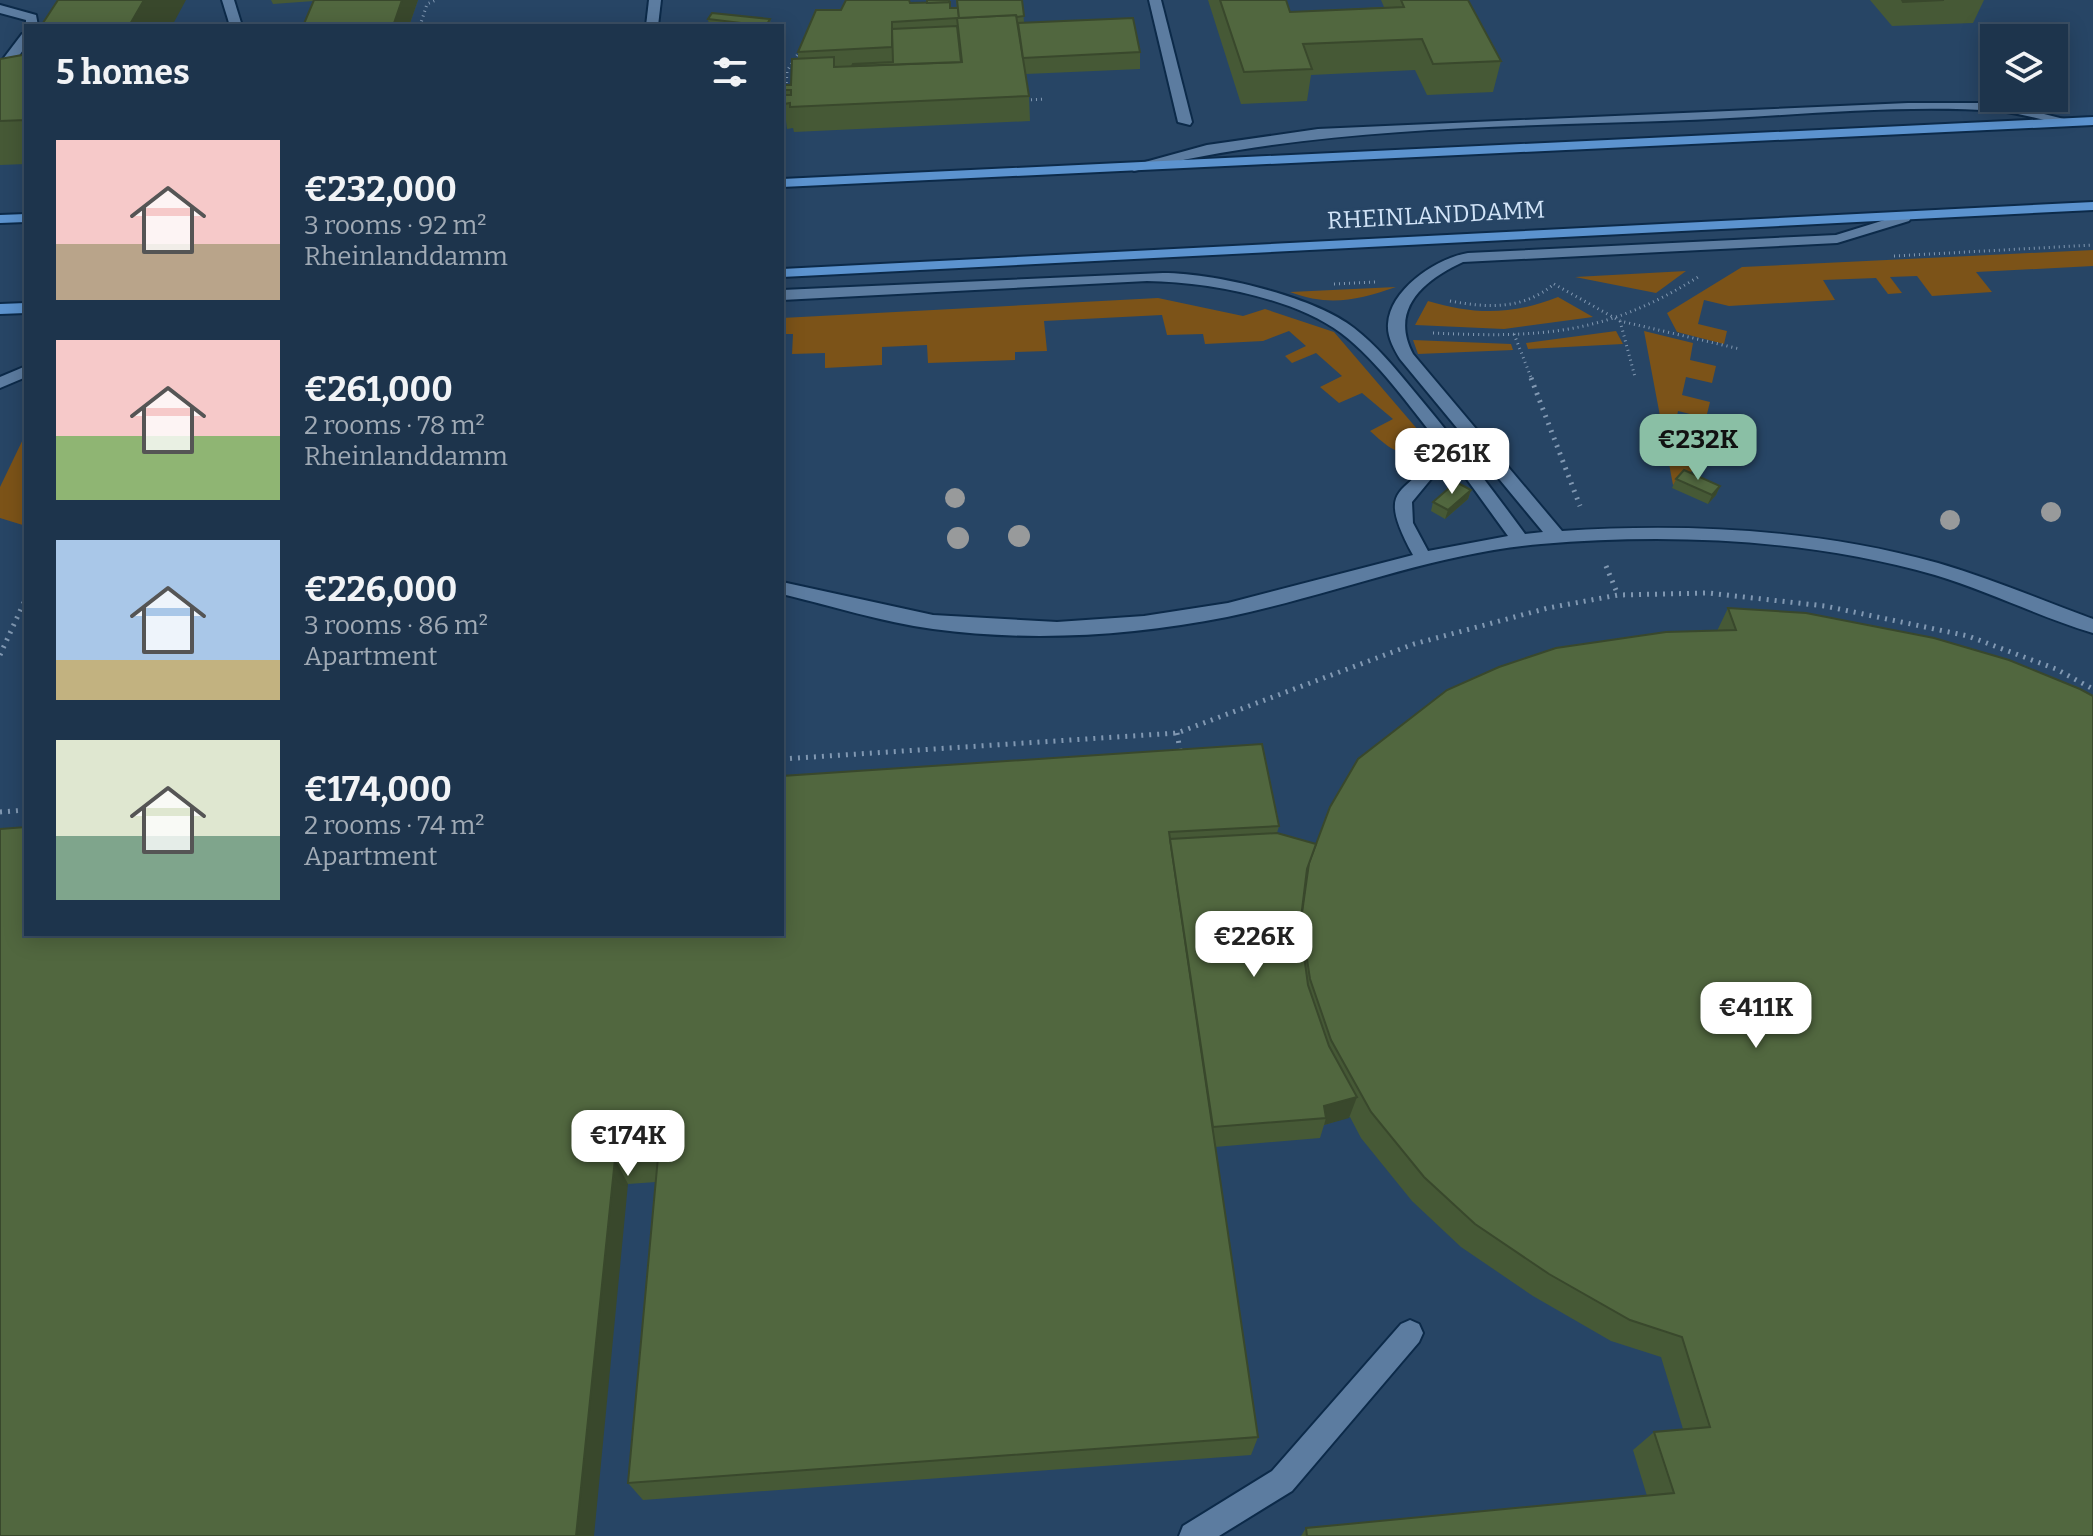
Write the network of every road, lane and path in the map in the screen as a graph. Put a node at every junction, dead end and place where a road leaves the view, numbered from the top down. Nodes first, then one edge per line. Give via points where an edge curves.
1 (228, 0) edge
2 (436, 0) edge
3 (655, 0) edge
4 (1155, 0) edge
5 (0, 9) edge
6 (32, 24) edge
7 (235, 24) edge
8 (421, 24) edge
9 (652, 24) edge
10 (24, 40) edge
11 (803, 48) edge
12 (0, 72) edge
13 (1045, 99) dead end
14 (1026, 100) edge
15 (785, 101) edge
16 (2093, 121) edge
17 (1185, 122) dead end
18 (2069, 122) junction
19 (1134, 167) junction
20 (784, 183) edge
21 (2093, 206) edge
22 (24, 218) edge
23 (1904, 218) junction
24 (0, 219) edge
25 (2093, 245) edge
26 (1888, 256) dead end
27 (784, 273) edge
28 (1702, 274) dead end
29 (1554, 284) dead end
30 (784, 295) edge
31 (24, 308) edge
32 (0, 309) edge
33 (1620, 321) junction
34 (1395, 327) junction
35 (1514, 334) junction
36 (1740, 349) dead end
37 (24, 372) edge
38 (1635, 377) dead end
39 (0, 383) edge
40 (1448, 442) junction
41 (1594, 537) junction
42 (1558, 538) junction
43 (1521, 541) junction
44 (1423, 558) junction
45 (784, 588) edge
46 (1618, 595) junction
47 (24, 602) edge
48 (2093, 626) edge
49 (0, 638) edge
50 (8, 638) junction
51 (0, 655) edge
52 (2093, 689) edge
53 (1177, 733) junction
54 (784, 759) edge
55 (1184, 768) edge
56 (24, 810) edge
57 (0, 812) edge
58 (1410, 1333) dead end
59 (1193, 1536) edge

1 - 7 street
2 - 8 path via 427,4
3 - 9 street
4 - 17 street
5 - 6 street via 32,18
10 - 12 street
11 - 15 path via 787,71
13 - 14 path
16 - 18 main road
18 - 19 main road
18 - 19 street via 2000,107 1608,118 1318,133 1207,149
19 - 20 main road
21 - 23 main road, RHEINLANDDAMM
22 - 24 main road
23 - 27 main road, RHEINLANDDAMM
23 - 34 street via 1837,239 1458,259 1425,280 1400,309
25 - 26 path
28 - 33 path
29 - 33 path
30 - 40 street via 1192,278 1267,297 1338,324
31 - 32 main road
33 - 35 path via 1568,332
33 - 36 path
33 - 38 path
34 - 35 path
34 - 42 street via 1406,356
35 - 41 path
37 - 39 street
40 - 43 street
40 - 44 street via 1437,465 1403,503 1402,513
41 - 42 street
41 - 46 path
41 - 48 street via 1709,535 1831,547 1931,568
42 - 43 street
43 - 44 street
44 - 45 street via 1227,610 1102,626 992,628 931,622
46 - 52 path via 1708,593 1825,606 1968,636
46 - 53 path via 1414,644
47 - 50 path
49 - 50 path
50 - 51 path
53 - 54 path
53 - 55 path
56 - 57 path
58 - 59 street via 1282,1481

